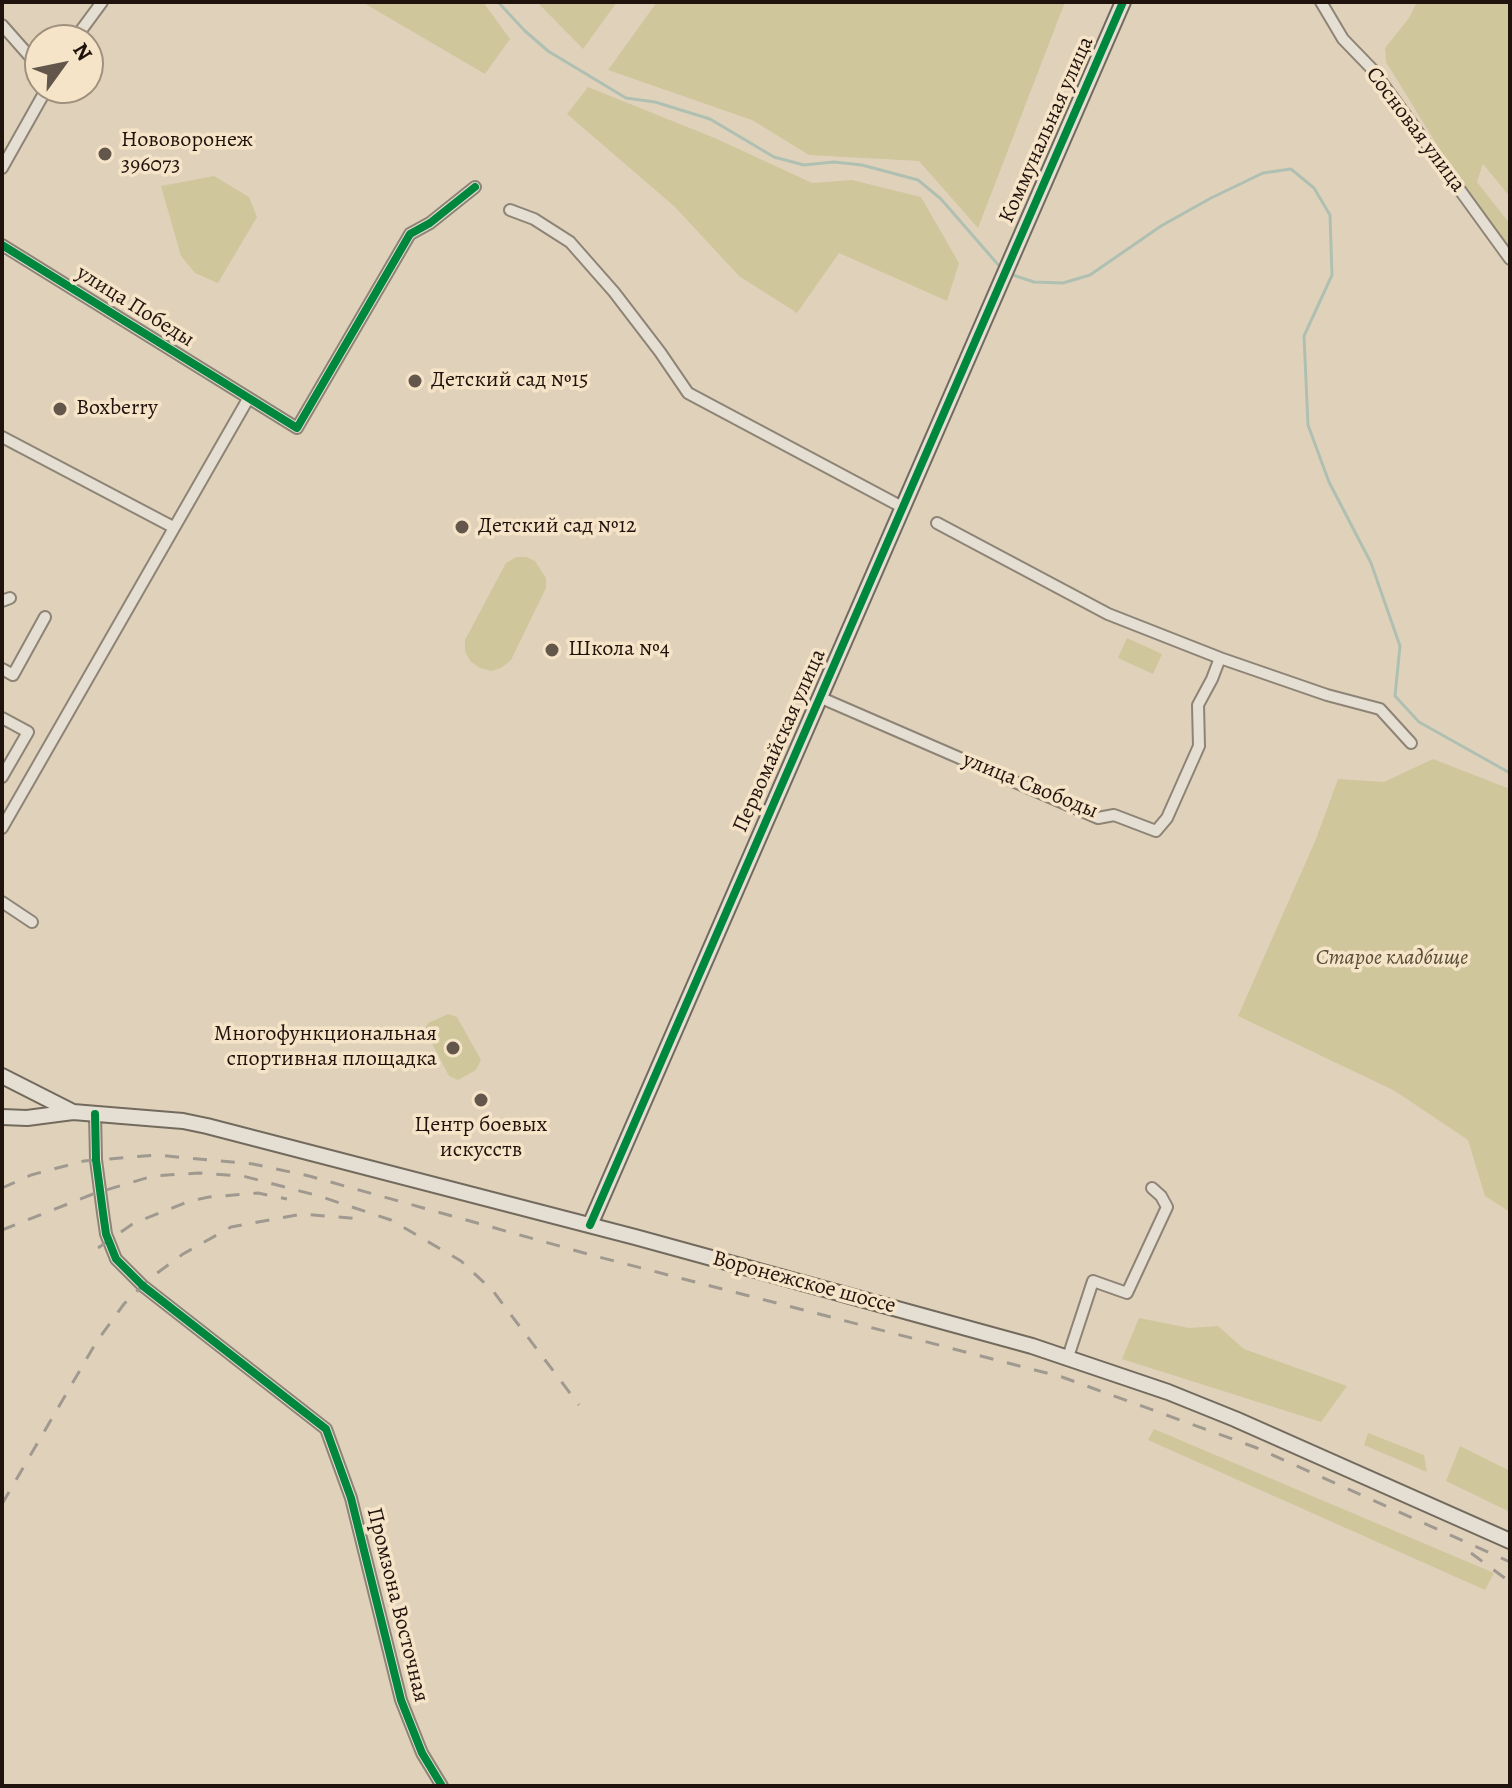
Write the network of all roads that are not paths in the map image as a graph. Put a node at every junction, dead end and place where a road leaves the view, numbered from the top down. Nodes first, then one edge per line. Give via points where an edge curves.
1 (102, 2) edge
2 (1123, 2) edge
3 (1321, 2) edge
4 (84, 24) edge
5 (2, 25) edge
6 (24, 50) edge
7 (38, 104) edge
8 (2, 168) edge
9 (475, 187) dead end
10 (510, 210) dead end
11 (2, 245) edge
12 (1510, 259) edge
13 (1004, 272) joint
14 (248, 399) junction
15 (2, 437) edge
16 (902, 507) junction
17 (937, 523) dead end
18 (173, 527) junction
19 (45, 617) dead end
20 (1220, 658) junction
21 (2, 669) edge
22 (819, 697) junction
23 (2, 718) edge
24 (1411, 743) dead end
25 (2, 777) edge
26 (2, 828) edge
27 (2, 902) edge
28 (32, 922) dead end
29 (2, 1076) edge
30 (73, 1112) junction
31 (95, 1114) junction
32 (2, 1117) edge
33 (1152, 1188) dead end
34 (590, 1225) junction
35 (1068, 1357) junction
36 (1510, 1541) edge
37 (442, 1786) edge

1 - 4 street
2 - 13 main road, Коммунальная улица
3 - 12 street, Сосновая улица via 1343,39 1372,69
5 - 6 street
7 - 8 street
9 - 14 street, улица Победы via 410,234 297,428
10 - 16 street via 570,242 688,393
11 - 14 street, улица Победы
13 - 16 main road, Первомайская улица
14 - 18 street
15 - 18 street
16 - 22 main road, Первомайская улица
17 - 20 street via 1108,614
18 - 26 street
19 - 21 street via 13,675
20 - 22 street, улица Свободы via 1198,705 1199,746 1156,831 1114,815 1098,818
20 - 24 street via 1380,709
22 - 34 main road, Первомайская улица
23 - 25 street via 28,732
27 - 28 street
29 - 30 main road, Воронежское шоссе
30 - 31 main road, Воронежское шоссе
30 - 32 main road, Воронежское шоссе
31 - 34 main road, Воронежское шоссе via 218,1128
31 - 37 street, Промзона Восточная via 106,1234 116,1259 326,1429 351,1498 401,1700
33 - 35 street via 1167,1207 1127,1293 1093,1281
34 - 35 main road, Воронежское шоссе
35 - 36 main road, Воронежское шоссе via 1235,1419

